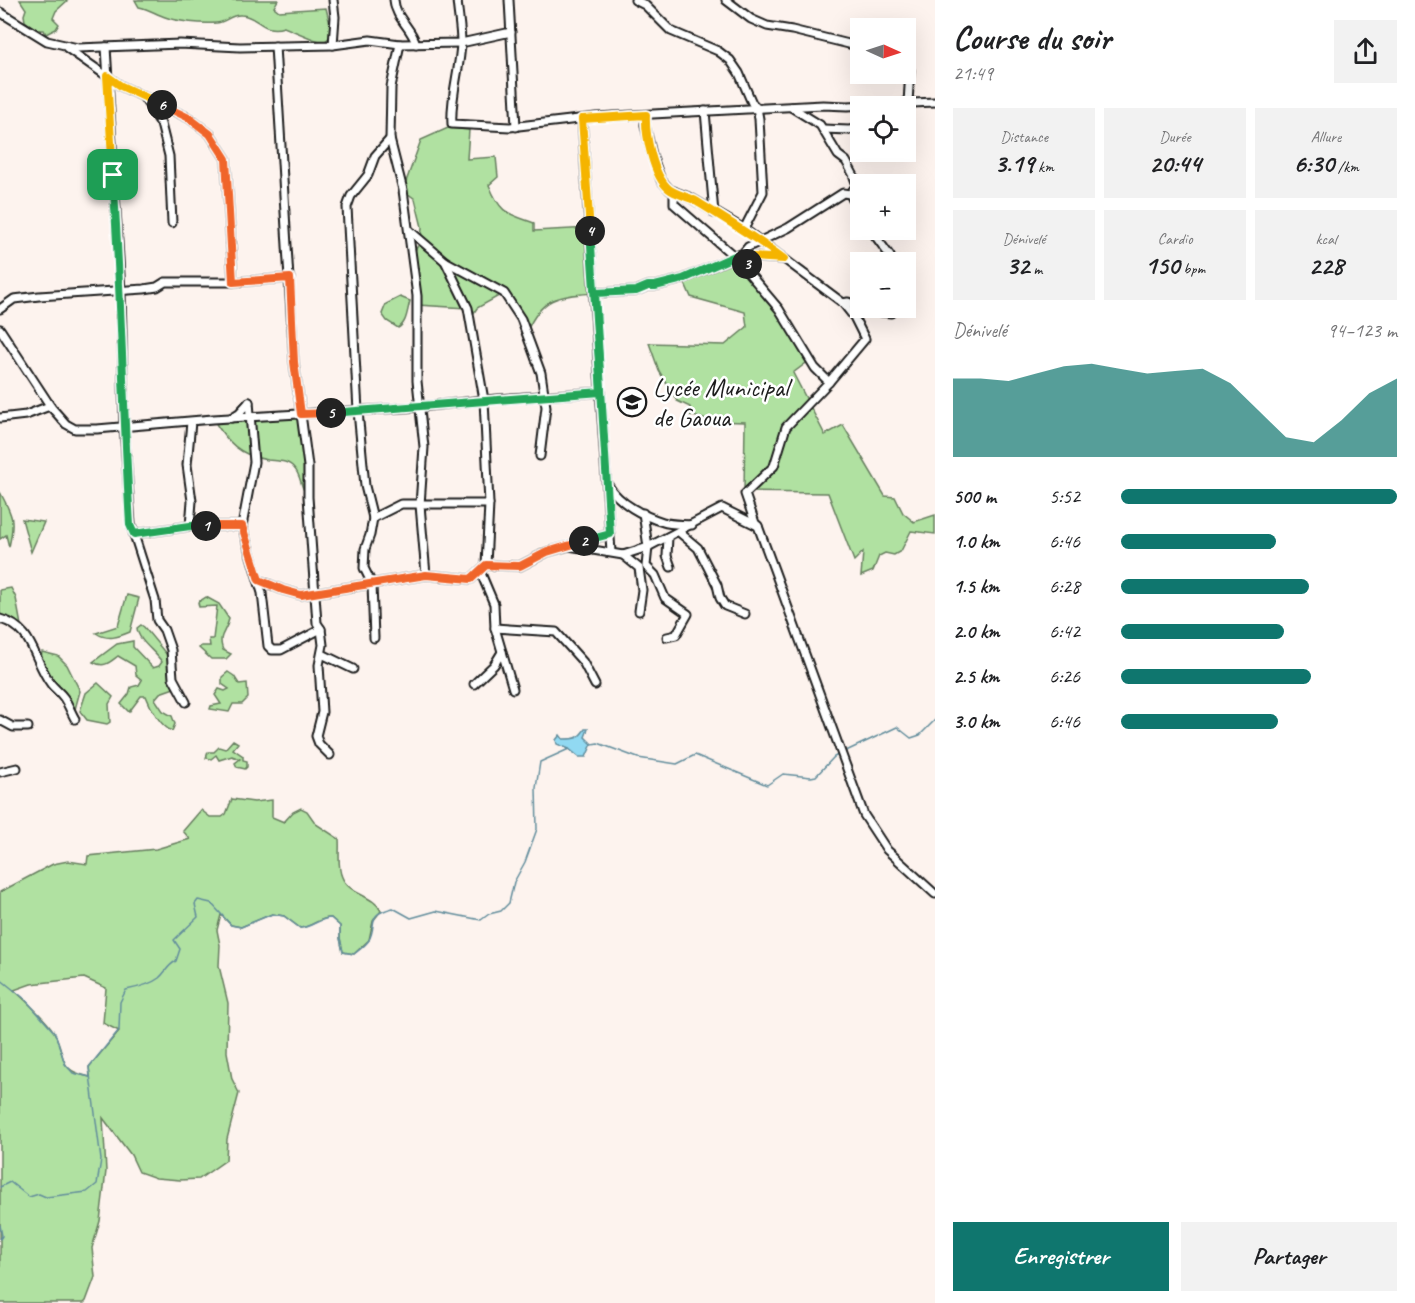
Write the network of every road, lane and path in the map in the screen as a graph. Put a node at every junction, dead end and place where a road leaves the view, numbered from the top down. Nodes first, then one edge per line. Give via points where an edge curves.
1 (333, 0) edge
2 (394, 0) edge
3 (457, 0) edge
4 (509, 0) edge
5 (635, 0) edge
6 (726, 0) edge
7 (0, 12) edge
8 (511, 32) junction
9 (461, 43) junction
10 (400, 44) junction
11 (416, 44) junction
12 (850, 44) edge
13 (333, 45) junction
14 (65, 46) junction
15 (275, 46) junction
16 (106, 47) junction
17 (107, 76) junction
18 (144, 98) junction
19 (935, 102) edge
20 (916, 103) edge
21 (850, 106) edge
22 (790, 107) junction
23 (757, 108) junction
24 (705, 111) junction
25 (646, 115) junction
26 (582, 119) junction
27 (516, 127) junction
28 (823, 129) junction
29 (850, 130) edge
30 (390, 139) junction
31 (674, 191) junction
32 (849, 194) joint
33 (714, 213) junction
34 (172, 223) dead end
35 (744, 230) junction
36 (410, 231) junction
37 (759, 240) junction
38 (735, 256) junction
39 (784, 259) junction
40 (445, 261) junction
41 (744, 267) junction
42 (290, 278) junction
43 (233, 282) junction
44 (121, 291) junction
45 (595, 293) junction
46 (843, 303) junction
47 (850, 303) edge
48 (0, 309) edge
49 (0, 328) edge
50 (830, 382) junction
51 (601, 392) junction
52 (543, 396) junction
53 (484, 400) junction
54 (51, 407) junction
55 (419, 407) junction
56 (358, 411) junction
57 (301, 414) junction
58 (251, 417) junction
59 (0, 418) edge
60 (230, 418) junction
61 (190, 423) junction
62 (124, 426) junction
63 (540, 456) dead end
64 (607, 482) junction
65 (489, 504) junction
66 (420, 505) junction
67 (643, 513) junction
68 (373, 518) junction
69 (692, 525) junction
70 (190, 526) junction
71 (242, 526) junction
72 (758, 526) junction
73 (679, 531) junction
74 (134, 534) junction
75 (610, 534) junction
76 (668, 537) junction
77 (568, 546) junction
78 (648, 547) junction
79 (611, 552) junction
80 (623, 555) junction
81 (486, 565) junction
82 (671, 567) dead end
83 (480, 570) junction
84 (426, 575) junction
85 (259, 580) junction
86 (372, 584) junction
87 (316, 593) junction
88 (639, 611) dead end
89 (745, 614) dead end
90 (0, 619) edge
91 (495, 627) junction
92 (321, 629) junction
93 (667, 637) dead end
94 (374, 638) dead end
95 (502, 652) junction
96 (322, 654) junction
97 (353, 669) dead end
98 (474, 684) dead end
99 (595, 685) dead end
100 (513, 689) dead end
101 (186, 702) dead end
102 (75, 719) dead end
103 (0, 720) edge
104 (27, 727) dead end
105 (330, 755) dead end
106 (17, 768) dead end
107 (0, 772) edge
108 (935, 894) edge

1 - 13 street
2 - 11 street
3 - 9 street
4 - 8 street
5 - 23 street via 671,31 730,60
6 - 12 street via 767,26
7 - 14 street via 47,41
8 - 9 street
8 - 27 street
9 - 11 street
9 - 27 street via 452,124
10 - 11 street
10 - 13 street via 370,40
10 - 30 street via 391,87
13 - 15 street
14 - 16 street
14 - 17 street
15 - 16 street
15 - 42 street
16 - 17 street
17 - 18 street
17 - 44 street
18 - 34 street via 161,124 169,156
18 - 43 street via 189,118 210,134 226,159
19 - 20 street
21 - 22 street
22 - 23 street
22 - 28 street
23 - 24 street
23 - 35 street via 763,192
24 - 25 street
24 - 33 street
25 - 26 street
25 - 31 street via 656,168 661,180
26 - 27 street
26 - 45 street
28 - 29 street
28 - 32 street via 853,174 857,186
30 - 36 street
30 - 56 street via 375,156 368,175 347,207
31 - 33 street
31 - 38 street via 674,204
32 - 37 street via 843,193 789,228
33 - 35 street
35 - 37 street
36 - 40 street
36 - 55 street via 417,305
37 - 38 street
37 - 39 street
38 - 41 street
38 - 45 street via 683,279 636,291
39 - 41 street via 753,257
39 - 46 street
40 - 52 street via 504,293 521,319 541,373
40 - 53 street via 468,308
41 - 50 street via 779,309 814,368
42 - 43 street
42 - 57 street
43 - 44 street via 165,282 144,290
44 - 48 street via 14,299
44 - 62 street
45 - 51 street
46 - 47 street
46 - 50 street via 865,339
49 - 54 street
50 - 72 street via 786,427 774,466 745,494
51 - 52 street
51 - 64 street
52 - 53 street
52 - 63 street via 546,407
53 - 55 street
53 - 65 street
54 - 59 street
54 - 62 street via 75,429
55 - 56 street
55 - 66 street via 424,447
56 - 57 street
56 - 68 street via 365,486
57 - 58 street
57 - 87 street
58 - 60 street
58 - 60 street via 249,402
58 - 71 street via 254,462
60 - 61 street
61 - 62 street
61 - 70 street
62 - 74 street via 130,525
64 - 67 street via 614,495
64 - 75 street
65 - 66 street
65 - 81 street
66 - 68 street via 401,504
66 - 84 street
67 - 69 street via 664,522
67 - 78 street
68 - 86 street via 364,568
69 - 72 street via 722,508
69 - 73 street
70 - 71 street
70 - 74 street
71 - 85 street
72 - 108 street via 864,815 887,850
73 - 76 street
73 - 89 street via 698,548 725,606
74 - 101 street via 155,600 157,620 171,650 173,678
75 - 77 street
75 - 79 street
76 - 78 street
76 - 82 street
77 - 79 street
77 - 81 street via 520,566
78 - 80 street
78 - 93 street via 646,566 655,575 665,598 688,614 676,635
79 - 80 street
80 - 88 street via 639,568
81 - 83 street
83 - 84 street via 471,579
83 - 91 street via 494,604
84 - 86 street
85 - 87 street via 301,595
85 - 92 street via 267,642 272,650 281,650
86 - 87 street
86 - 94 street
87 - 92 street via 317,623
90 - 102 street via 10,622 26,637
91 - 95 street
91 - 99 street via 556,632 583,662
92 - 96 street
95 - 98 street
95 - 100 street
96 - 97 street
96 - 105 street via 322,712 316,736
103 - 104 street via 13,727
106 - 107 street

